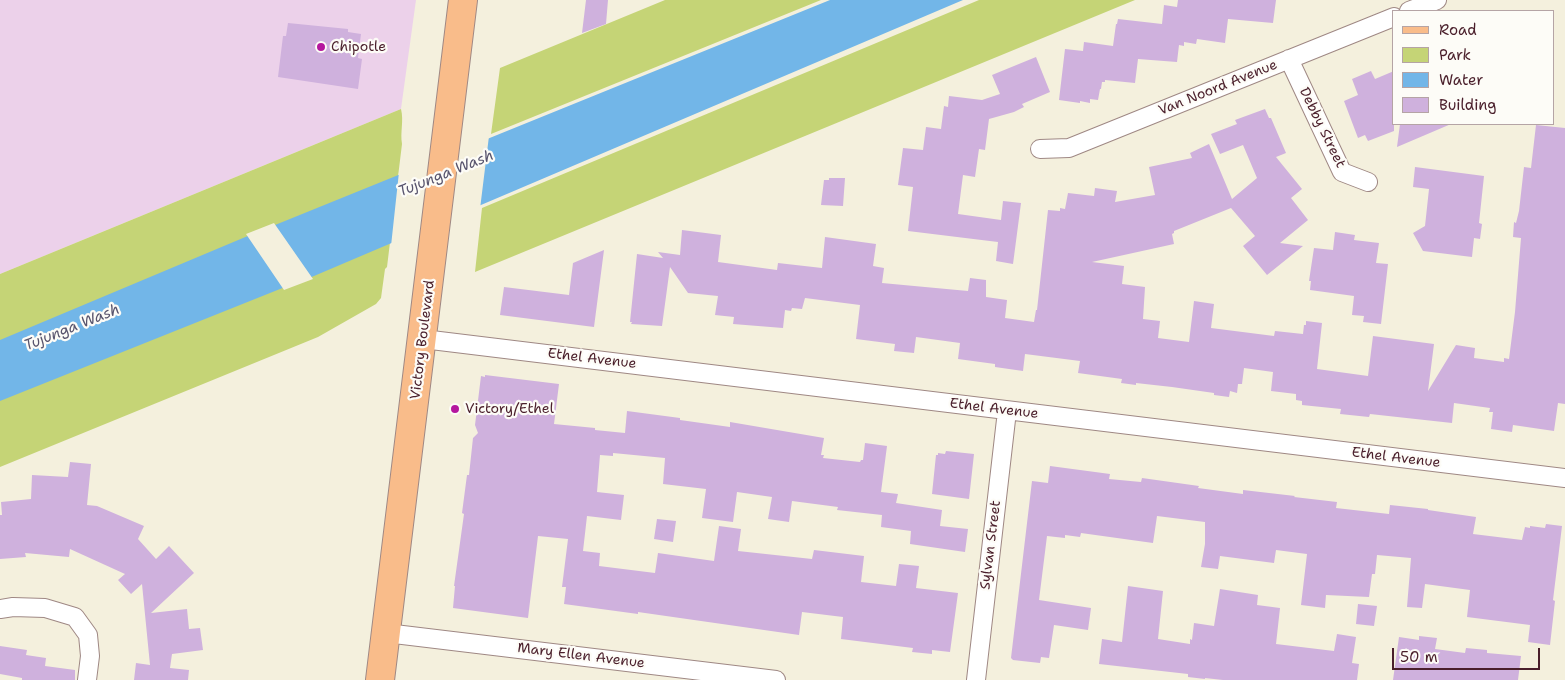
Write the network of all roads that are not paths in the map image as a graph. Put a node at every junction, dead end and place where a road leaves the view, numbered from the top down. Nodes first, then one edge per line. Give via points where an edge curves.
1 (463, 0) edge
2 (1437, 0) edge
3 (1412, 10) edge
4 (1392, 18) edge
5 (1289, 59) junction
6 (1040, 149) dead end
7 (1368, 182) dead end
8 (423, 339) junction
9 (1007, 411) junction
10 (1565, 478) edge
11 (0, 609) edge
12 (386, 633) junction
13 (88, 680) edge
14 (380, 680) edge
15 (776, 680) edge
16 (976, 680) edge

1 - 8 main road, Victory Boulevard
2 - 3 street
4 - 5 street, Van Noord Avenue
5 - 6 street, Van Noord Avenue via 1069,148
5 - 7 street, Debby Street via 1342,172
8 - 9 street, Ethel Avenue
8 - 12 main road, Victory Boulevard
9 - 10 street, Ethel Avenue
9 - 16 street, Sylvan Street
11 - 13 street via 46,608 75,617 88,635
12 - 14 main road, Victory Boulevard
12 - 15 street, Mary Ellen Avenue

